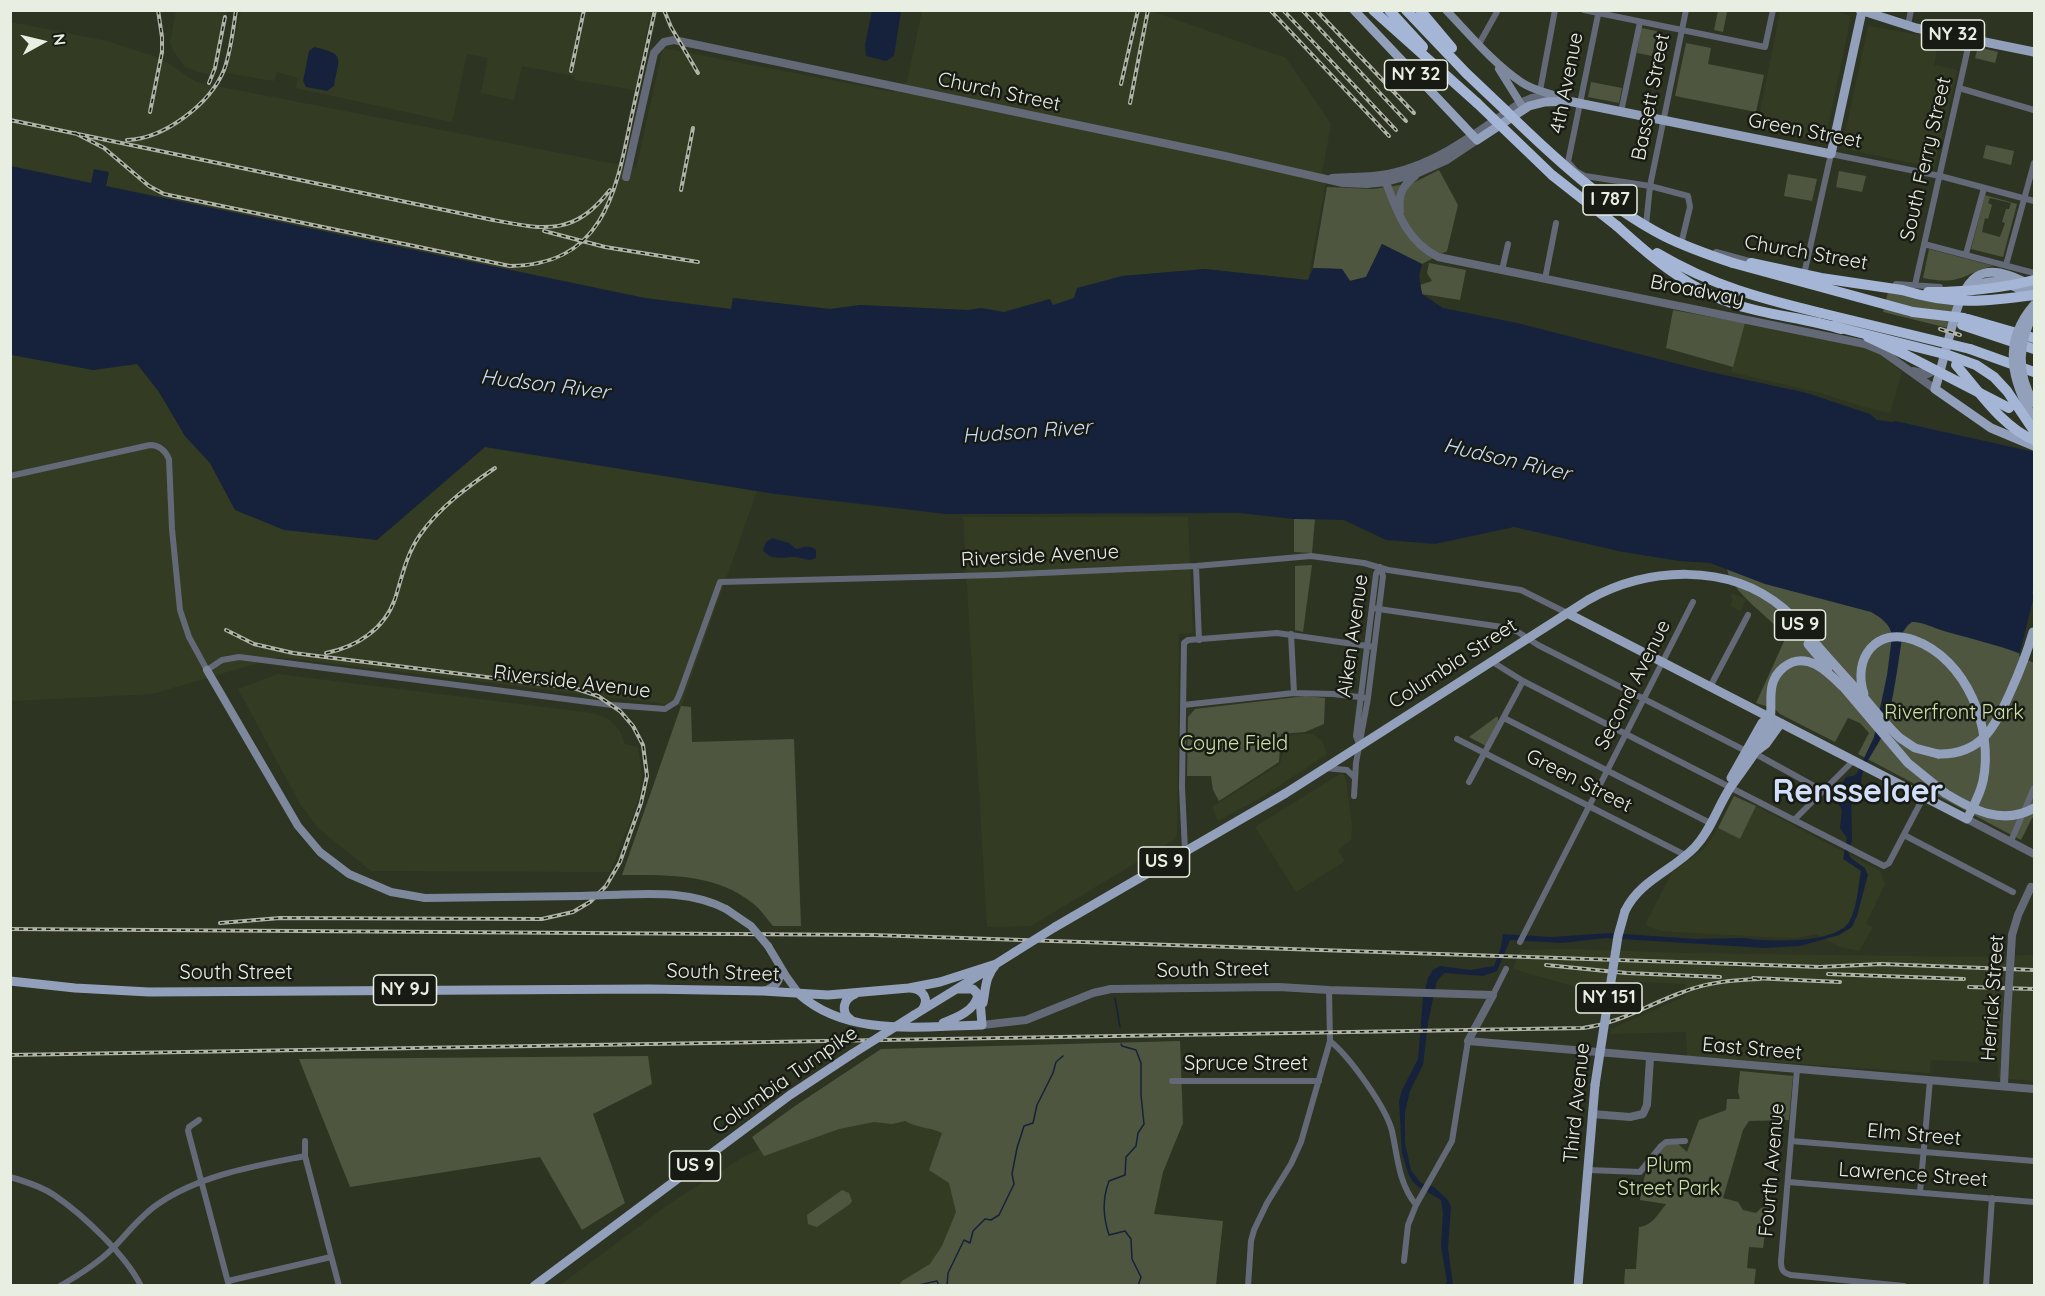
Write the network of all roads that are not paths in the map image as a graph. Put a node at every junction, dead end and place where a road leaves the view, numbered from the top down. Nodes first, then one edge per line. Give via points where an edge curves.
1 (1354, 10) edge
2 (1373, 10) edge
3 (1389, 10) edge
4 (1406, 10) edge
5 (1420, 10) edge
6 (1446, 10) edge
7 (1498, 10) edge
8 (1555, 10) edge
9 (1584, 10) edge
10 (1686, 10) edge
11 (1773, 10) edge
12 (1911, 10) edge
13 (1861, 11) edge
14 (1598, 12) edge
15 (1640, 22) junction
16 (1908, 25) junction
17 (1682, 30) junction
18 (1970, 39) junction
19 (1482, 47) junction
20 (2034, 52) edge
21 (1959, 88) junction
22 (1545, 96) junction
23 (1477, 103) junction
24 (1580, 104) junction
25 (1522, 106) junction
26 (1504, 110) junction
27 (2034, 110) edge
28 (1621, 112) junction
29 (1663, 122) junction
30 (1475, 138) junction
31 (1831, 154) junction
32 (2034, 163) edge
33 (1418, 173) junction
34 (1940, 176) junction
35 (626, 178) dead end
36 (1384, 178) junction
37 (1650, 186) junction
38 (1984, 188) junction
39 (2025, 199) junction
40 (2034, 201) edge
41 (1401, 219) junction
42 (1556, 223) dead end
43 (1646, 225) joint
44 (1617, 226) junction
45 (1682, 240) junction
46 (1508, 244) dead end
47 (1924, 244) junction
48 (1966, 254) junction
49 (1733, 263) junction
50 (2006, 265) junction
51 (1502, 270) junction
52 (1805, 270) junction
53 (2034, 273) edge
54 (1545, 279) junction
55 (2034, 280) edge
56 (1915, 285) junction
57 (2034, 287) edge
58 (1902, 290) junction
59 (1965, 290) junction
60 (2034, 296) edge
61 (2034, 305) edge
62 (1821, 313) junction
63 (2034, 313) edge
64 (1963, 322) junction
65 (1833, 326) junction
66 (2034, 338) edge
67 (2034, 349) edge
68 (1942, 363) junction
69 (1905, 368) junction
70 (2034, 372) edge
71 (1935, 389) junction
72 (2034, 403) edge
73 (2034, 421) edge
74 (2034, 431) edge
75 (2034, 440) edge
76 (2034, 446) edge
77 (10, 476) edge
78 (1196, 566) junction
79 (1380, 567) junction
80 (1717, 579) junction
81 (1693, 602) dead end
82 (1375, 609) junction
83 (1567, 613) junction
84 (1748, 615) dead end
85 (2034, 628) edge
86 (1291, 634) junction
87 (1528, 638) junction
88 (1199, 640) junction
89 (1371, 647) junction
90 (1491, 662) junction
91 (1663, 662) junction
92 (207, 670) junction
93 (1523, 681) junction
94 (1842, 686) junction
95 (1710, 687) junction
96 (1294, 693) junction
97 (1364, 698) junction
98 (1643, 699) junction
99 (1861, 701) junction
100 (1183, 705) junction
101 (1769, 717) junction
102 (1504, 718) junction
103 (1781, 723) junction
104 (1625, 734) junction
105 (1457, 739) dead end
106 (1359, 746) junction
107 (1750, 752) junction
108 (1486, 753) junction
109 (1855, 761) junction
110 (1324, 768) junction
111 (1607, 770) junction
112 (1355, 778) junction
113 (1469, 782) dead end
114 (1730, 788) junction
115 (2034, 788) edge
116 (1823, 791) junction
117 (1354, 796) dead end
118 (1924, 796) junction
119 (1588, 806) junction
120 (2034, 808) edge
121 (1967, 819) junction
122 (1794, 820) junction
123 (1712, 824) junction
124 (1904, 836) junction
125 (2011, 842) junction
126 (1185, 850) junction
127 (2034, 854) edge
128 (1686, 855) junction
129 (2033, 883) edge
130 (2013, 892) dead end
131 (1520, 942) dead end
132 (778, 962) junction
133 (996, 964) junction
134 (1506, 969) dead end
135 (10, 981) edge
136 (909, 988) junction
137 (1329, 990) junction
138 (763, 991) junction
139 (953, 991) junction
140 (976, 992) junction
141 (857, 993) junction
142 (799, 994) junction
143 (1493, 995) junction
144 (982, 1008) junction
145 (918, 1013) junction
146 (851, 1020) junction
147 (982, 1025) junction
148 (934, 1026) junction
149 (1330, 1041) junction
150 (1468, 1041) junction
151 (1650, 1058) junction
152 (1797, 1069) junction
153 (1930, 1080) junction
154 (1172, 1081) dead end
155 (1319, 1081) junction
156 (2004, 1086) junction
157 (2034, 1089) edge
158 (1592, 1114) junction
159 (199, 1120) dead end
160 (1685, 1140) dead end
161 (305, 1141) dead end
162 (1791, 1142) junction
163 (1924, 1152) junction
164 (305, 1156) junction
165 (2034, 1161) edge
166 (1588, 1170) junction
167 (10, 1177) edge
168 (202, 1182) junction
169 (1788, 1182) junction
170 (1920, 1192) junction
171 (1992, 1198) junction
172 (2034, 1202) edge
173 (1416, 1204) junction
174 (113, 1248) junction
175 (332, 1257) junction
176 (1404, 1261) dead end
177 (228, 1283) edge
178 (60, 1286) edge
179 (141, 1286) edge
180 (339, 1286) edge
181 (534, 1286) edge
182 (1248, 1286) edge
183 (1578, 1286) edge
184 (1904, 1286) edge
185 (1986, 1286) edge

1 - 30 main road, NY 32
2 - 23 highway
3 - 23 highway, I 787
4 - 26 highway, I 787
5 - 26 highway
6 - 19 main road
7 - 19 street
8 - 22 street
9 - 14 street
10 - 17 street, Bassett Street
11 - 17 street via 1765,47
12 - 16 street
13 - 16 main road, NY 32
13 - 31 main road, NY 32
14 - 15 street
14 - 24 street, 4th Avenue
15 - 17 street
15 - 28 street
16 - 18 main road, NY 32
17 - 29 street, Bassett Street
18 - 20 main road, NY 32
18 - 21 street, South Ferry Street
19 - 22 main road via 1520,82
19 - 25 main road via 1506,76
21 - 27 street
21 - 34 street, South Ferry Street
22 - 24 main road, Green Street
22 - 25 main road, Green Street
23 - 44 highway, I 787, bridge via 1552,175
24 - 28 main road, Green Street
24 - 37 street, 4th Avenue via 1568,162 1585,176
25 - 30 main road, Green Street
26 - 49 highway, I 787, bridge via 1571,170 1637,220 1688,248
28 - 29 main road, Green Street
29 - 31 main road, Green Street
29 - 37 street, Bassett Street
30 - 33 street, Church Street via 1447,160
30 - 36 street, Church Street
31 - 34 street, Green Street
31 - 52 street
32 - 39 street
33 - 36 street, Church Street
33 - 41 street via 1402,188
34 - 38 street, Green Street
34 - 47 street, South Ferry Street
35 - 36 street, Church Street via 654,53 664,42 674,40 1353,184
36 - 41 street, Broadway
37 - 43 street, Bassett Street
37 - 45 street via 1688,196 1690,207
38 - 39 street, Green Street
38 - 48 street
39 - 40 street, Green Street
39 - 50 street
41 - 51 street, Broadway via 1408,233 1430,253 1446,260
42 - 54 street
43 - 45 street, Church Street
44 - 62 highway, I 787 via 1669,260 1714,282
44 - 65 highway via 1657,261 1715,297
45 - 52 street, Church Street via 1740,259
46 - 51 street
47 - 48 street
47 - 56 street, South Ferry Street
48 - 50 street
49 - 58 highway via 1754,263
49 - 64 highway, I 787, bridge
50 - 53 street
51 - 54 street, Broadway
52 - 56 street, Church Street
54 - 69 street, Broadway via 1865,344
55 - 58 highway, bridge via 1960,292
56 - 59 street, Church Street
57 - 59 main road via 1989,272 1972,279
58 - 60 highway, bridge via 1959,302
59 - 60 main road via 1995,280
59 - 68 main road
61 - 73 main road, bridge via 2018,331 2013,360 2017,386
62 - 70 highway, I 787, bridge via 1970,349
62 - 75 highway, bridge via 1944,355 2007,422
63 - 72 main road, bridge via 2021,354 2024,379
64 - 66 highway
64 - 67 highway
65 - 73 highway, bridge via 1889,347
65 - 74 highway, bridge via 1976,365 2007,391
68 - 69 street via 1929,374
68 - 71 main road
69 - 71 street, Broadway
71 - 76 main road via 1991,428
77 - 92 street via 150,445 166,452 180,610
78 - 79 street, Riverside Avenue via 1311,556
78 - 88 street
78 - 92 street, Riverside Avenue via 720,582 680,693 665,710 239,657 222,660
79 - 82 street, Aiken Avenue via 1376,574
79 - 83 street via 1521,590
80 - 83 main road, US 9 via 1681,574 1642,578 1605,591
80 - 94 main road, US 9 via 1777,612
80 - 99 main road, US 9 via 1747,587 1781,607
81 - 91 street, Second Avenue
82 - 87 street via 1509,628
82 - 89 street, Aiken Avenue
83 - 87 main road, Columbia Street / US 9
83 - 91 main road
84 - 95 street
85 - 99 main road, US 9, bridge via 1996,723 1965,750 1938,754 1911,746
86 - 88 street
86 - 89 street
86 - 96 street
87 - 90 main road, Columbia Street / US 9
87 - 98 street
88 - 100 street via 1184,643
89 - 97 street, Aiken Avenue
90 - 93 street
90 - 106 main road, Columbia Street / US 9
91 - 95 main road
91 - 98 street, Second Avenue
92 - 132 main road, bridge via 298,826 320,852 349,874 391,892 424,898 682,895 706,900 751,926
93 - 102 street
93 - 104 street
94 - 99 main road, US 9
94 - 101 main road via 1818,664 1790,664 1778,673 1772,685
95 - 101 main road
96 - 97 street
96 - 100 street
97 - 106 street, Aiken Avenue via 1356,736
98 - 104 street, Second Avenue
98 - 107 street
99 - 120 main road, US 9, bridge via 1908,762 1953,798 1996,816 2015,816
99 - 121 main road via 1860,668 1866,654 1874,645 1894,637 1918,642 1956,672 1972,698 1982,725 1985,749 1980,791
100 - 126 street
101 - 103 main road
101 - 107 main road, Third Avenue / NY 151 via 1762,723
102 - 108 street
102 - 111 street
103 - 107 main road via 1766,744
103 - 109 main road
104 - 111 street, Second Avenue
104 - 114 street
105 - 108 street, Green Street
106 - 110 main road, US 9
106 - 112 street, Aiken Avenue
107 - 114 main road, Third Avenue / NY 151
107 - 116 street
108 - 113 street
108 - 119 street, Green Street
109 - 116 street
109 - 118 main road
110 - 112 street via 1347,771
110 - 126 main road, US 9
111 - 119 street, Second Avenue
111 - 123 street
112 - 117 street, Aiken Avenue
114 - 122 street
114 - 123 main road, Third Avenue / NY 151
115 - 125 street
116 - 122 street
118 - 121 main road
118 - 124 street
119 - 128 street, Green Street
119 - 131 street, Second Avenue
121 - 125 street
122 - 124 street via 1884,866
123 - 128 main road, Third Avenue / NY 151
124 - 130 street
125 - 127 street
126 - 133 main road, US 9, bridge
128 - 158 main road, Third Avenue / NY 151, bridge via 1645,885 1625,911
129 - 156 street, Herrick Street, bridge via 2010,941
132 - 138 main road via 778,982
132 - 142 main road
133 - 136 main road
133 - 139 main road, Columbia Turnpike / US 9
133 - 144 main road via 987,977
134 - 143 street
135 - 138 main road, South Street / NY 9J via 149,992
136 - 141 main road
136 - 145 main road via 919,989 924,995 926,1002
137 - 143 street, South Street
137 - 147 street, South Street via 1111,989 1026,1020
137 - 149 street
138 - 142 main road, South Street / NY 9J
139 - 140 main road via 969,988
139 - 145 main road, Columbia Turnpike / US 9
140 - 144 main road
140 - 148 main road via 978,999 970,1009
141 - 142 main road
141 - 146 main road via 844,1006 845,1015
142 - 146 main road, South Street
143 - 150 street
144 - 147 main road
145 - 181 main road, Columbia Turnpike / US 9, bridge via 790,1095
146 - 148 main road, South Street via 882,1026
147 - 148 main road, South Street
149 - 155 street
149 - 173 street via 1342,1050 1384,1111 1392,1129 1398,1170
150 - 151 street, East Street
150 - 173 street via 1452,1141
151 - 152 street, East Street
151 - 158 street via 1643,1114
152 - 153 street, East Street
152 - 162 street, Fourth Avenue
153 - 156 street, East Street
153 - 163 street
154 - 155 street, Spruce Street
155 - 182 street via 1301,1142 1254,1230
156 - 157 street, East Street
158 - 166 main road, Third Avenue / NY 151
159 - 168 street via 188,1129
160 - 166 street via 1666,1142 1640,1172
161 - 164 street
162 - 163 street, Elm Street
162 - 169 street, Fourth Avenue
163 - 165 street, Elm Street
163 - 170 street
164 - 168 street
164 - 175 street
166 - 183 main road, Third Avenue / NY 151
167 - 174 street via 53,1194
168 - 174 street via 158,1204
168 - 177 street
169 - 170 street, Lawrence Street
169 - 184 street, Fourth Avenue via 1783,1272
170 - 171 street, Lawrence Street
171 - 172 street, Lawrence Street
171 - 185 street
173 - 176 street via 1408,1225
174 - 178 street
174 - 179 street
175 - 177 street
175 - 180 street

